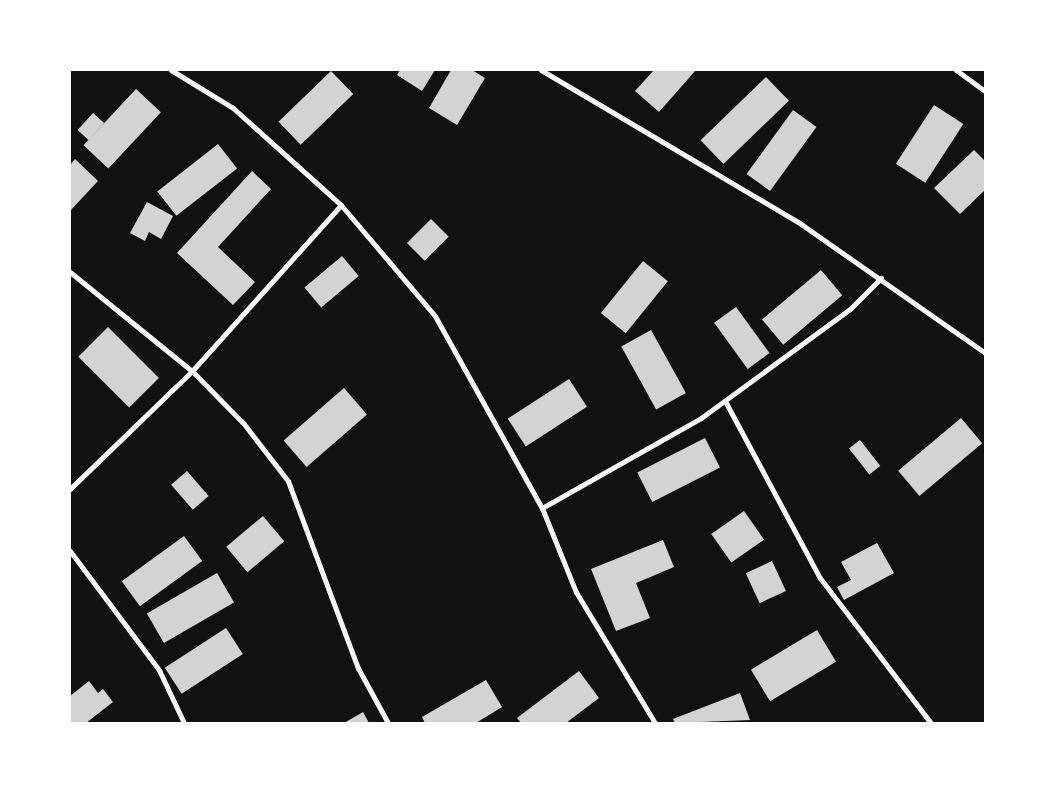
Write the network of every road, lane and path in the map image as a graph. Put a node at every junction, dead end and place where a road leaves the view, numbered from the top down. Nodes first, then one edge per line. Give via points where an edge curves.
1 (171, 70) edge
2 (541, 70) edge
3 (956, 70) edge
4 (985, 90) edge
5 (341, 205) junction
6 (70, 272) edge
7 (881, 278) junction
8 (985, 353) edge
9 (192, 371) junction
10 (724, 401) junction
11 (70, 489) edge
12 (542, 508) junction
13 (70, 551) edge
14 (184, 723) edge
15 (388, 723) edge
16 (655, 723) edge
17 (931, 723) edge

1 - 5 street via 233,108
2 - 7 street via 677,148
3 - 4 street
5 - 9 street
5 - 12 street via 435,316
6 - 9 street
7 - 8 street
7 - 10 street via 850,308
9 - 11 street
9 - 15 street via 244,424 288,481 358,668
10 - 12 street
10 - 17 street via 820,578
12 - 16 street via 576,592
13 - 14 street via 159,670

